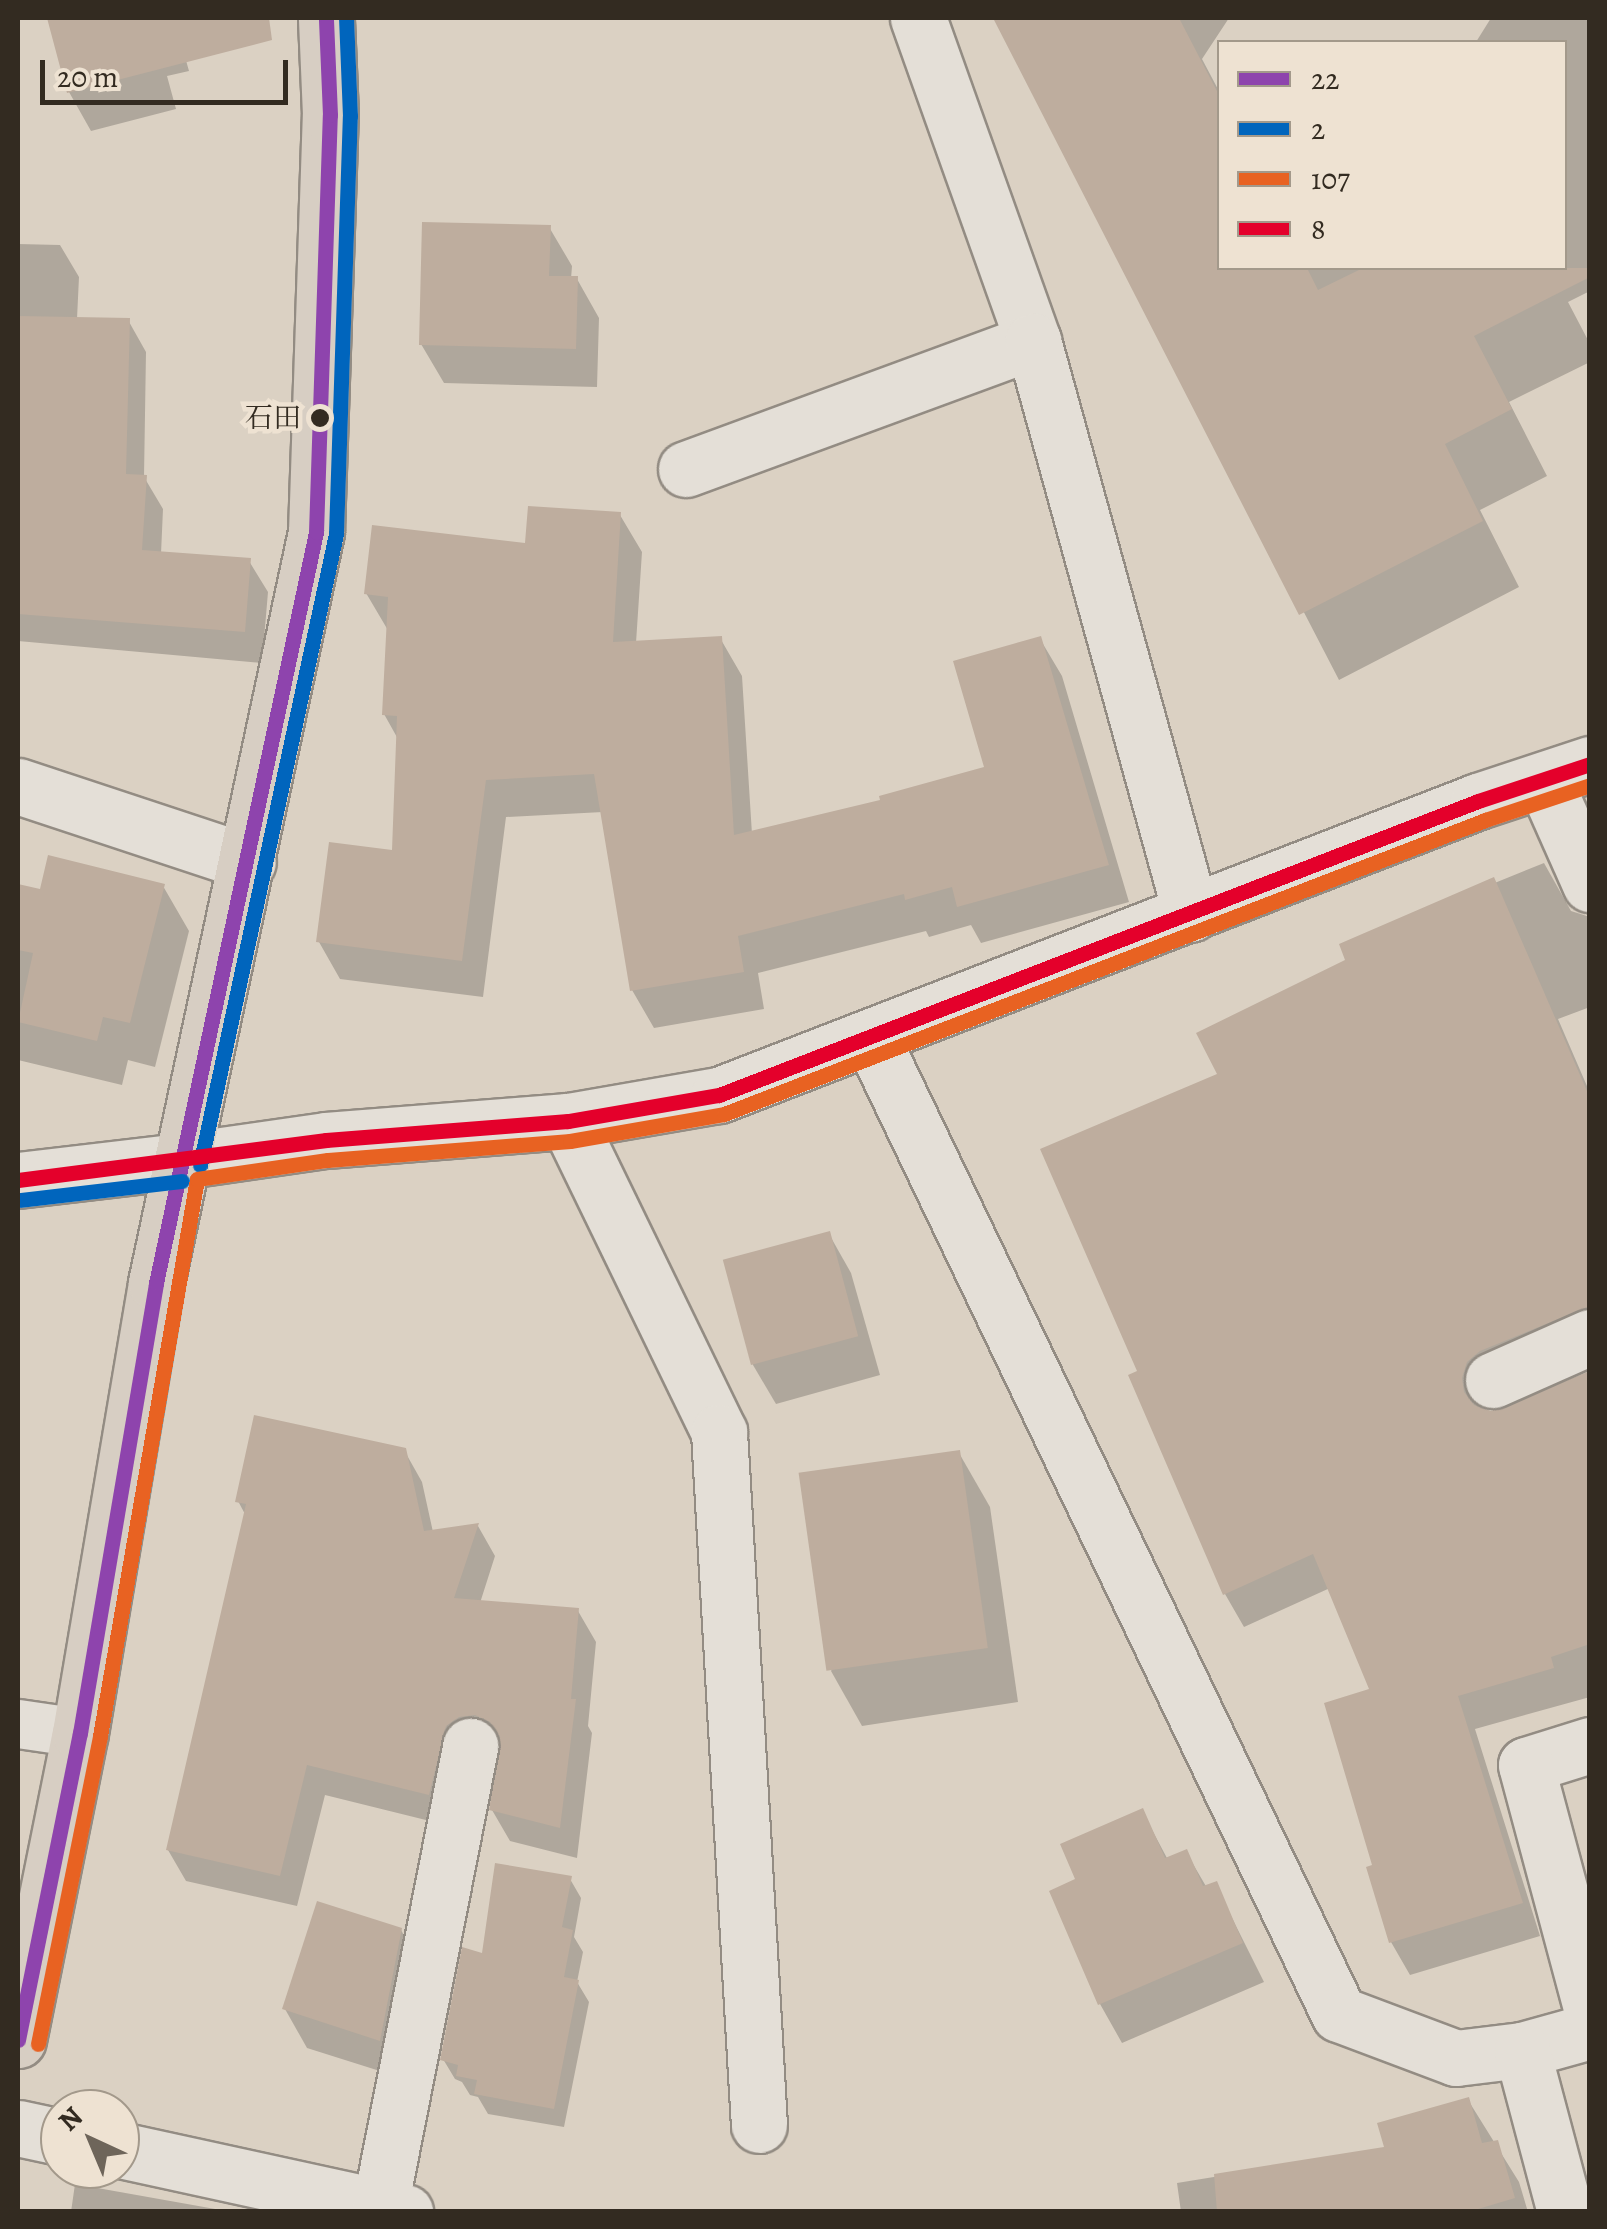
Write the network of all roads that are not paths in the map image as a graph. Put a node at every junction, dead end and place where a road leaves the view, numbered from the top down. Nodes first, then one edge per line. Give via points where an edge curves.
1 (326, 18) edge
2 (918, 18) edge
3 (1034, 341) junction
4 (686, 469) dead end
5 (1567, 772) edge
6 (18, 786) edge
7 (248, 862) junction
8 (1590, 884) edge
9 (1192, 914) junction
10 (872, 1039) junction
11 (568, 1122) junction
12 (180, 1161) junction
13 (18, 1180) edge
14 (1590, 1337) edge
15 (1493, 1380) dead end
16 (18, 1724) edge
17 (80, 1732) junction
18 (1590, 1745) edge
19 (470, 1746) dead end
20 (1590, 2004) edge
21 (1590, 2031) edge
22 (18, 2040) edge
23 (1522, 2050) junction
24 (759, 2125) dead end
25 (140, 2154) edge
26 (392, 2209) edge
27 (1565, 2212) edge

1 - 7 main road via 330,115 316,532
2 - 3 street
3 - 4 street
3 - 9 street
5 - 8 street
5 - 9 street
6 - 7 street
7 - 12 main road
9 - 10 street
10 - 11 street via 719,1095
10 - 23 street via 1339,2014 1456,2058
11 - 12 street via 326,1140
11 - 24 street via 719,1432
12 - 13 street
12 - 17 main road
14 - 15 street
16 - 17 lane
17 - 22 main road
18 - 20 street via 1526,1765
19 - 26 street
21 - 23 street
23 - 27 street
25 - 26 street

